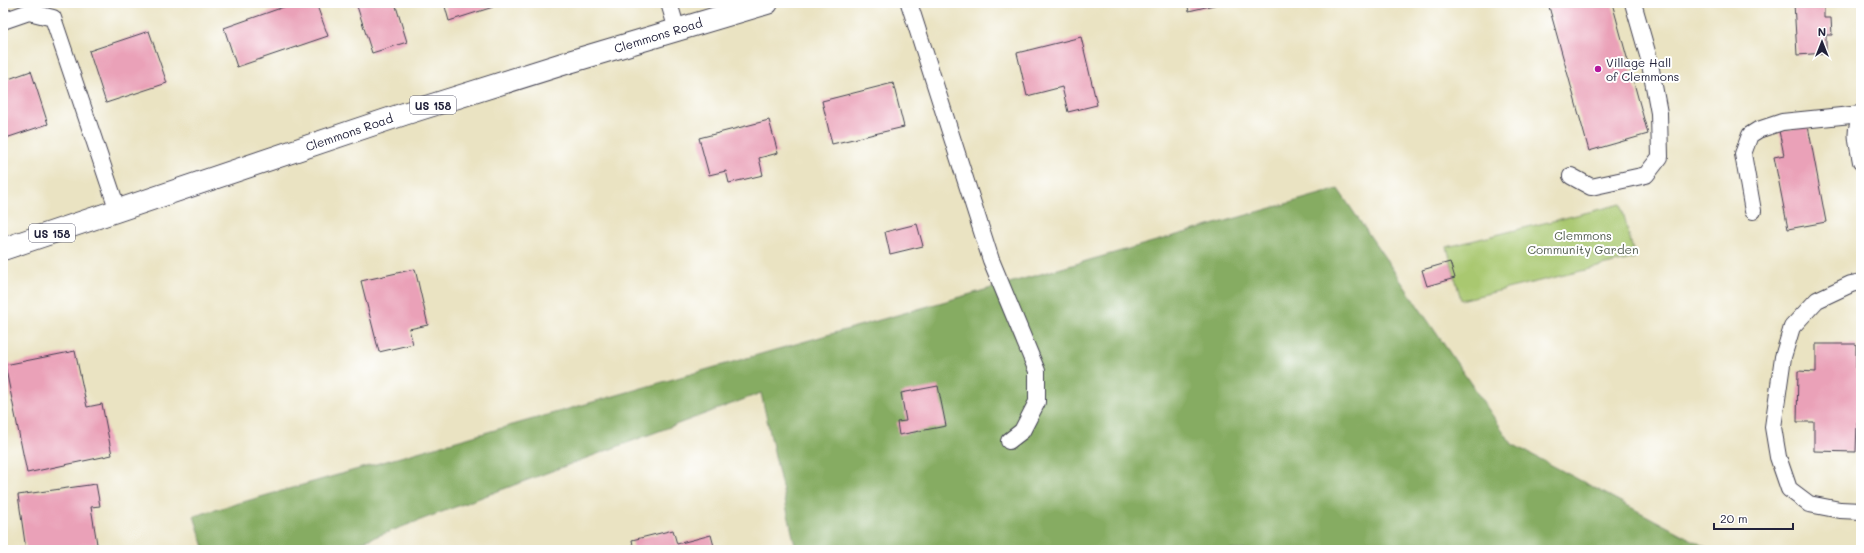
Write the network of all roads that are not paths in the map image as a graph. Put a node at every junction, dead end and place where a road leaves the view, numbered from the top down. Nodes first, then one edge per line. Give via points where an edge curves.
1 (669, 3) edge
2 (767, 3) edge
3 (910, 3) edge
4 (1633, 3) edge
5 (3, 21) edge
6 (677, 30) junction
7 (1861, 114) edge
8 (1861, 119) edge
9 (1861, 162) edge
10 (1571, 176) dead end
11 (118, 211) junction
12 (1753, 212) dead end
13 (3, 249) edge
14 (1861, 282) edge
15 (1009, 441) dead end
16 (1861, 511) edge

1 - 6 lane
2 - 6 main road, Clemmons Road / US 158
3 - 15 lane via 991,260 1037,371 1037,402 1022,431
4 - 10 lane via 1649,59 1657,106 1660,157 1646,175 1591,187
5 - 11 lane via 29,12 53,18
6 - 11 main road, Clemmons Road / US 158 via 404,114
7 - 12 lane via 1782,122 1750,135 1743,154
8 - 9 lane via 1856,133
11 - 13 main road, Clemmons Road / US 158
14 - 16 lane via 1817,300 1792,327 1783,357 1773,427 1778,457 1789,489 1809,504

